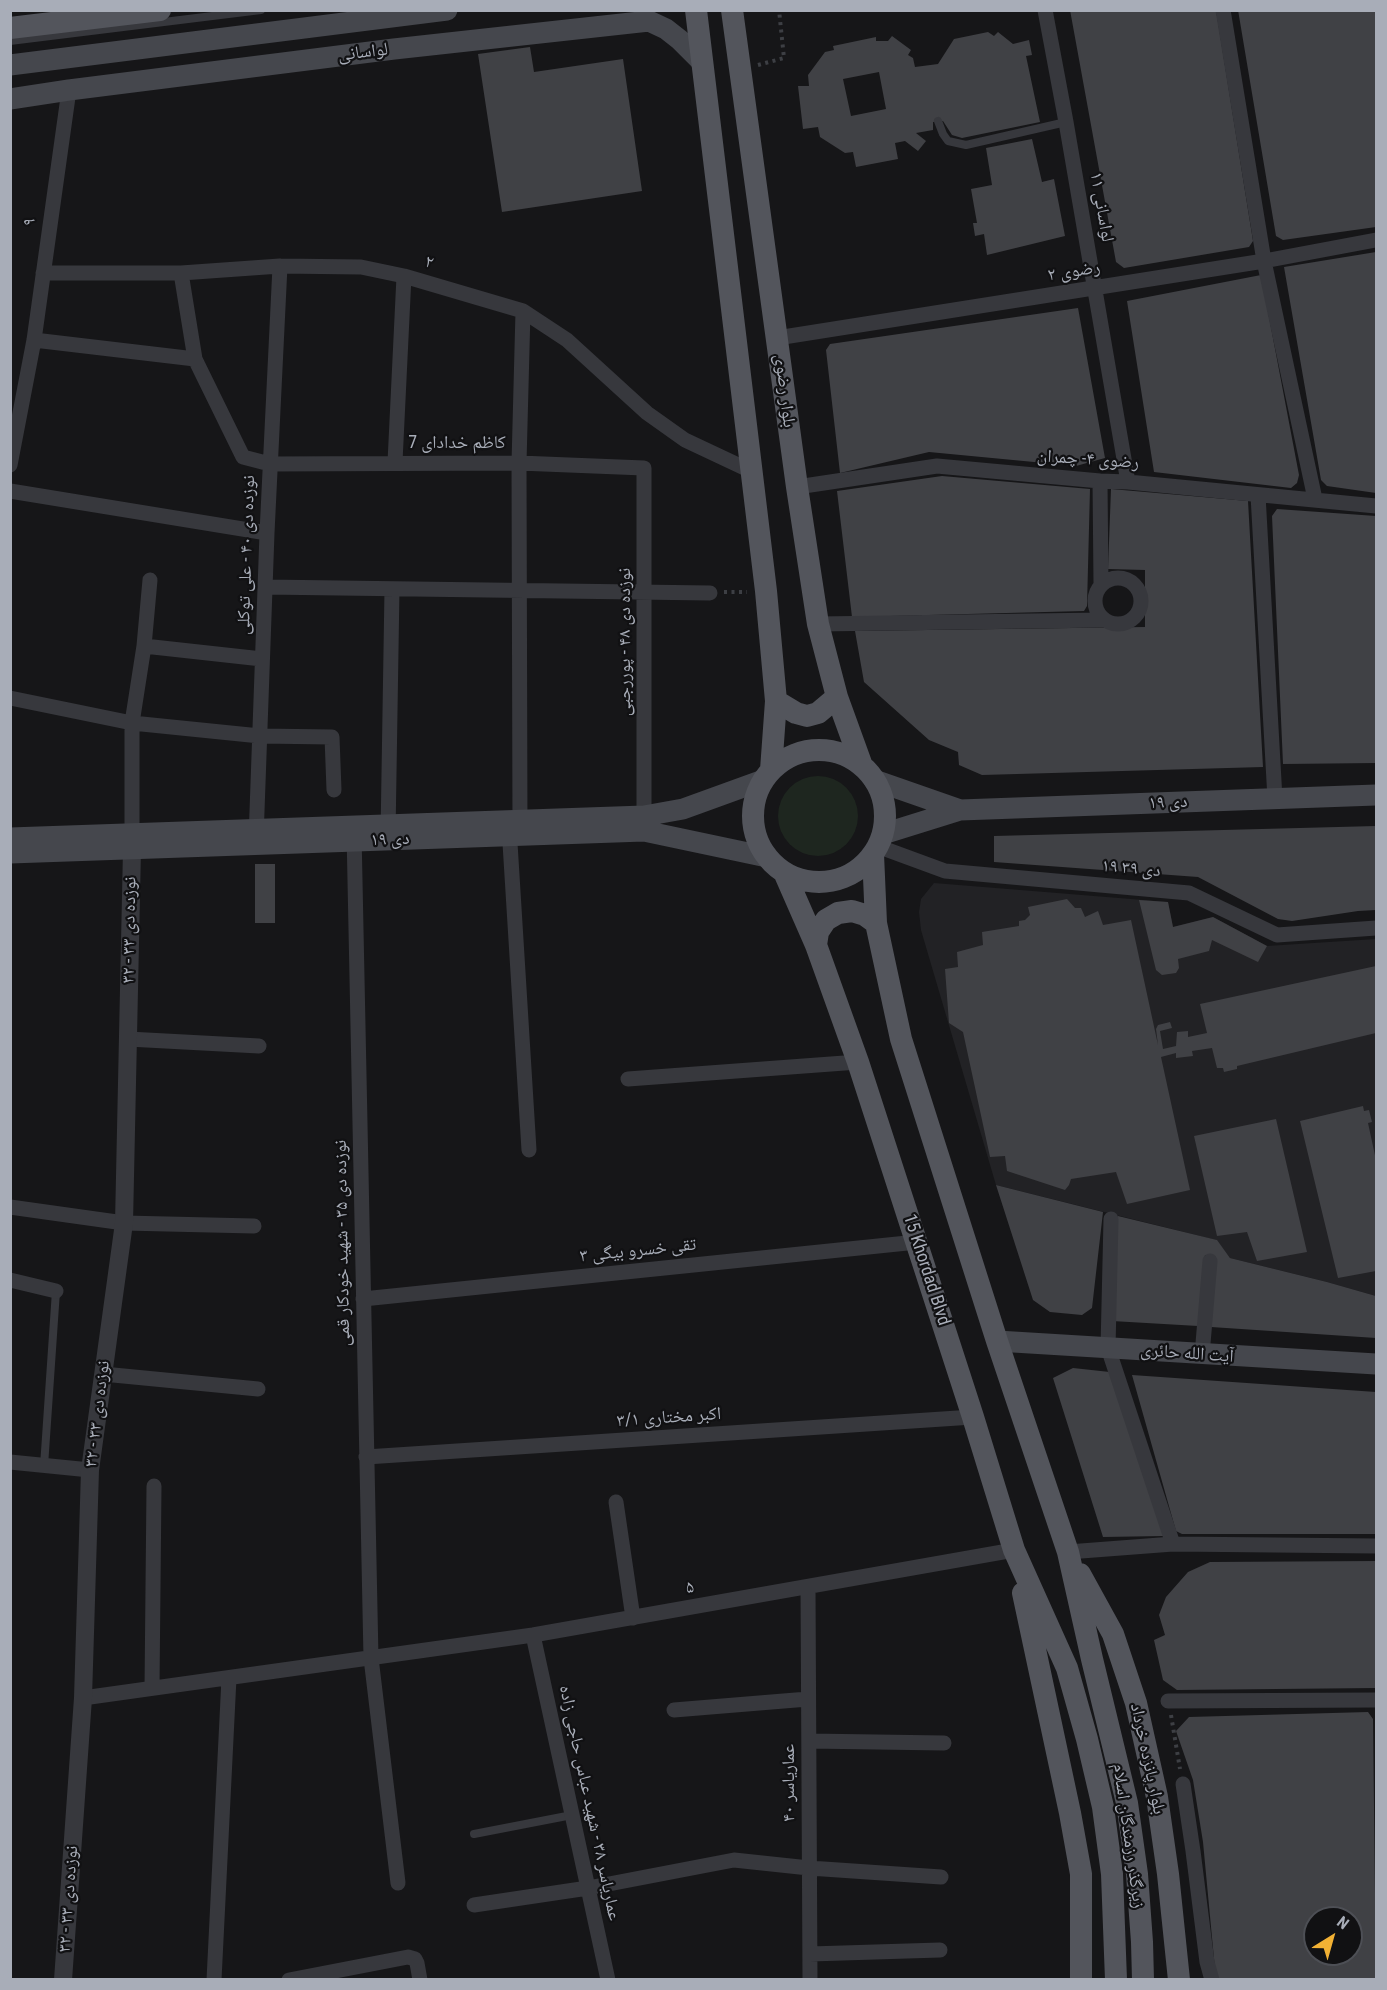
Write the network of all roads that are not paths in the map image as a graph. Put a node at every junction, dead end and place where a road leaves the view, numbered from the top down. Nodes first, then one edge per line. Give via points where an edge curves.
1 (160, 10) edge
2 (261, 10) edge
3 (447, 10) edge
4 (696, 10) edge
5 (732, 10) edge
6 (1045, 10) edge
7 (1223, 10) edge
8 (70, 16) edge
9 (655, 16) edge
10 (10, 28) edge
11 (10, 41) edge
12 (702, 62) junction
13 (10, 65) edge
14 (69, 90) junction
15 (10, 99) edge
16 (938, 121) dead end
17 (1066, 122) junction
18 (1377, 240) edge
19 (1264, 261) junction
20 (280, 266) junction
21 (43, 273) junction
22 (181, 273) junction
23 (404, 276) junction
24 (1095, 288) junction
25 (523, 311) junction
26 (777, 338) junction
27 (34, 340) junction
28 (195, 359) junction
29 (395, 462) junction
30 (519, 463) junction
31 (270, 464) junction
32 (10, 465) edge
33 (644, 468) joint
34 (753, 471) junction
35 (1100, 481) junction
36 (1128, 482) junction
37 (797, 487) junction
38 (10, 491) edge
39 (1258, 495) junction
40 (1315, 499) junction
41 (1377, 506) edge
42 (267, 533) junction
43 (150, 580) dead end
44 (1101, 584) junction
45 (265, 587) junction
46 (392, 589) junction
47 (520, 591) junction
48 (644, 592) junction
49 (710, 593) road end
50 (1103, 620) junction
51 (818, 624) junction
52 (144, 646) junction
53 (262, 659) junction
54 (10, 698) edge
55 (837, 698) junction
56 (776, 701) junction
57 (132, 723) junction
58 (260, 736) junction
59 (868, 773) junction
60 (767, 775) junction
61 (334, 790) dead end
62 (1377, 795) edge
63 (1275, 799) junction
64 (960, 810) junction
65 (644, 816) junction
66 (515, 828) junction
67 (388, 833) junction
68 (354, 834) junction
69 (256, 837) junction
70 (10, 838) edge
71 (132, 842) junction
72 (878, 845) junction
73 (10, 854) edge
74 (775, 865) junction
75 (876, 923) junction
76 (1377, 928) edge
77 (816, 945) junction
78 (128, 1040) junction
79 (259, 1046) dead end
80 (858, 1062) junction
81 (628, 1080) dead end
82 (528, 1150) dead end
83 (10, 1207) edge
84 (1111, 1220) dead end
85 (124, 1223) junction
86 (254, 1226) dead end
87 (917, 1242) junction
88 (1209, 1261) dead end
89 (10, 1280) edge
90 (56, 1291) joint
91 (363, 1299) junction
92 (998, 1341) junction
93 (1108, 1348) junction
94 (1202, 1355) junction
95 (1377, 1364) edge
96 (103, 1374) junction
97 (258, 1389) dead end
98 (973, 1417) junction
99 (366, 1457) junction
100 (10, 1462) edge
101 (44, 1466) junction
102 (90, 1470) junction
103 (154, 1486) dead end
104 (616, 1502) dead end
105 (1173, 1544) junction
106 (1377, 1546) edge
107 (1014, 1550) junction
108 (1068, 1552) junction
109 (808, 1587) junction
110 (633, 1617) junction
111 (532, 1635) junction
112 (371, 1658) junction
113 (1067, 1668) joint
114 (230, 1678) junction
115 (152, 1688) junction
116 (83, 1698) junction
117 (808, 1699) junction
118 (1377, 1700) edge
119 (1168, 1701) road end
120 (674, 1710) dead end
121 (809, 1741) junction
122 (944, 1743) dead end
123 (1183, 1784) road end
124 (572, 1815) junction
125 (474, 1834) dead end
126 (809, 1868) junction
127 (941, 1877) dead end
128 (398, 1883) dead end
129 (588, 1888) junction
130 (474, 1905) dead end
131 (940, 1950) dead end
132 (810, 1954) junction
133 (63, 1980) edge
134 (214, 1980) edge
135 (289, 1980) edge
136 (420, 1980) edge
137 (608, 1980) edge
138 (810, 1980) edge
139 (1081, 1980) edge
140 (1116, 1980) edge
141 (1143, 1980) edge
142 (1179, 1980) edge
143 (1212, 1980) edge

1 - 8 main road
2 - 11 lane
3 - 13 main road, لواسانی
4 - 12 main road
5 - 26 main road, بلوار رضوی
6 - 17 street, لواسانی ۱۱
7 - 19 street
8 - 10 main road
9 - 12 main road, لواسانی
9 - 14 main road, لواسانی
12 - 34 main road
14 - 15 main road, لواسانی
14 - 21 street, ۹
16 - 17 lane via 948,141 966,145
17 - 24 street, لواسانی ۱۱
18 - 19 street, رضوی ۲
19 - 24 street, رضوی ۲
19 - 40 street
20 - 22 street, ۲
20 - 23 street, ۲ via 361,267
20 - 31 street, نوزده دی ۴۰ - علی توکلی
21 - 22 street, ۲
21 - 27 street, ۹
22 - 28 street, 7 کاظم خدادای
23 - 25 street, ۲
23 - 29 street
24 - 26 street, رضوی ۲
24 - 36 street, لواسانی ۱۱
25 - 30 street
25 - 34 street, ۲ via 567,339 657,420 686,440
26 - 37 main road, بلوار رضوی
27 - 28 street
27 - 32 street, ۹
28 - 31 street, 7 کاظم خدادای via 243,457
29 - 30 street, 7 کاظم خدادای
29 - 31 street, 7 کاظم خدادای
30 - 33 street, 7 کاظم خدادای
30 - 47 street
31 - 42 street, نوزده دی ۴۰ - علی توکلی
33 - 48 street, نوزده دی ۴۸ - پوررجبی
34 - 56 main road
35 - 36 street, رضوی ۴- چمران
35 - 37 street, رضوی ۴- چمران via 937,466
35 - 44 street
36 - 39 street, رضوی ۴- چمران
37 - 51 main road, بلوار رضوی
38 - 42 street
39 - 40 street, رضوی ۴- چمران
39 - 63 street
40 - 41 street, رضوی ۴- چمران
42 - 45 street, نوزده دی ۴۰ - علی توکلی
43 - 52 street
44 - 50 street via 1094,596 1095,609
44 - 50 street via 1113,578 1126,579 1137,588 1142,600 1138,614 1129,623 1115,626
45 - 46 street
45 - 53 street, نوزده دی ۴۰ - علی توکلی
46 - 47 street
46 - 67 street
47 - 48 street
47 - 66 street
48 - 49 street
48 - 65 street, نوزده دی ۴۸ - پوررجبی
50 - 51 street
51 - 55 main road, بلوار رضوی
52 - 53 street
52 - 57 street
53 - 58 street, نوزده دی ۴۰ - علی توکلی
54 - 57 street
55 - 56 main road via 818,713 807,716
55 - 59 main road, بلوار رضوی
56 - 60 main road
57 - 58 street
57 - 71 street
58 - 61 street via 332,737
58 - 69 street, نوزده دی ۴۰ - علی توکلی
59 - 60 main road via 840,753 816,750 792,755
59 - 64 main road
59 - 72 main road via 882,797 885,816
60 - 65 main road, ۱۹ دی via 683,809
60 - 74 main road via 753,805 754,833
62 - 63 main road, ۱۹ دی
63 - 64 main road, ۱۹ دی
64 - 72 main road
65 - 66 main road, ۱۹ دی
66 - 67 main road, ۱۹ دی
66 - 74 main road, ۱۹ دی via 644,831
66 - 82 street
67 - 68 main road, ۱۹ دی
68 - 69 main road, ۱۹ دی
68 - 91 street, نوزده دی ۳۵ - شهید خودکار قمی
69 - 71 main road, ۱۹ دی
70 - 71 main road, ۱۹ دی
71 - 73 main road, ۱۹ دی
71 - 78 street, ۳۲ - نوزده دی ۳۳
72 - 74 main road via 859,868 842,878 822,882 802,880
72 - 75 main road
72 - 76 street, ۱۹ دی ۳۹ via 945,871 1190,893 1277,935
74 - 77 main road, 15 Khordad Blvd
75 - 77 main road via 852,911 838,913 826,920
75 - 92 main road via 901,1039
77 - 80 main road, 15 Khordad Blvd
78 - 79 street
78 - 85 street, ۳۲ - نوزده دی ۳۳
80 - 81 street
80 - 87 main road, 15 Khordad Blvd
83 - 85 street
84 - 93 street
85 - 86 street
85 - 96 street, ۳۲ - نوزده دی ۳۳
87 - 91 street, ۳ تقی خسرو بیگی
87 - 98 main road, 15 Khordad Blvd
88 - 94 street
89 - 90 street
90 - 101 lane
91 - 99 street, نوزده دی ۳۵ - شهید خودکار قمی
92 - 93 main road, آیت الله حائری
92 - 108 main road
93 - 94 main road, آیت الله حائری
93 - 105 street
94 - 95 main road, آیت الله حائری
96 - 97 street
96 - 102 street, ۳۲ - نوزده دی ۳۳
98 - 99 street, ۳/۱ اکبر مختاری
98 - 107 main road, 15 Khordad Blvd
99 - 112 street, نوزده دی ۳۵ - شهید خودکار قمی
100 - 101 street
101 - 102 street
102 - 116 street, ۳۲ - نوزده دی ۳۳
103 - 115 street
104 - 110 street
105 - 106 street
105 - 108 street
107 - 109 street, ۵
107 - 113 main road, 15 Khordad Blvd
107 - 139 main road via 1081,1874
108 - 141 main road, زیرگذر رزمندگان اسلام via 1127,1803 1138,1885
108 - 142 main road, بلوار پانزده خرداد via 1113,1634 1136,1703 1157,1797
109 - 110 street, ۵
109 - 117 street, عماریاسر ۴۰
110 - 111 street, ۵
111 - 112 street, ۵
111 - 124 street, عماریاسر ۳۸ - شهید عباس حاجی زاده
112 - 114 street, ۵
112 - 128 street, نوزده دی ۳۵ - شهید خودکار قمی
113 - 140 main road, زیرگذر رزمندگان اسلام via 1103,1807 1112,1874
114 - 115 street, ۵
114 - 134 street
115 - 116 street, ۵
116 - 133 street, ۳۲ - نوزده دی ۳۳
117 - 120 street
117 - 121 street, عماریاسر ۴۰
118 - 119 street
121 - 122 street
121 - 126 street, عماریاسر ۴۰
123 - 143 street
124 - 125 lane
124 - 129 street, عماریاسر ۳۸ - شهید عباس حاجی زاده
126 - 127 street
126 - 129 street via 734,1860
126 - 132 street, عماریاسر ۴۰
129 - 130 street
129 - 137 street, عماریاسر ۳۸ - شهید عباس حاجی زاده
131 - 132 street
132 - 138 street, عماریاسر ۴۰
135 - 136 street via 408,1957 417,1963

